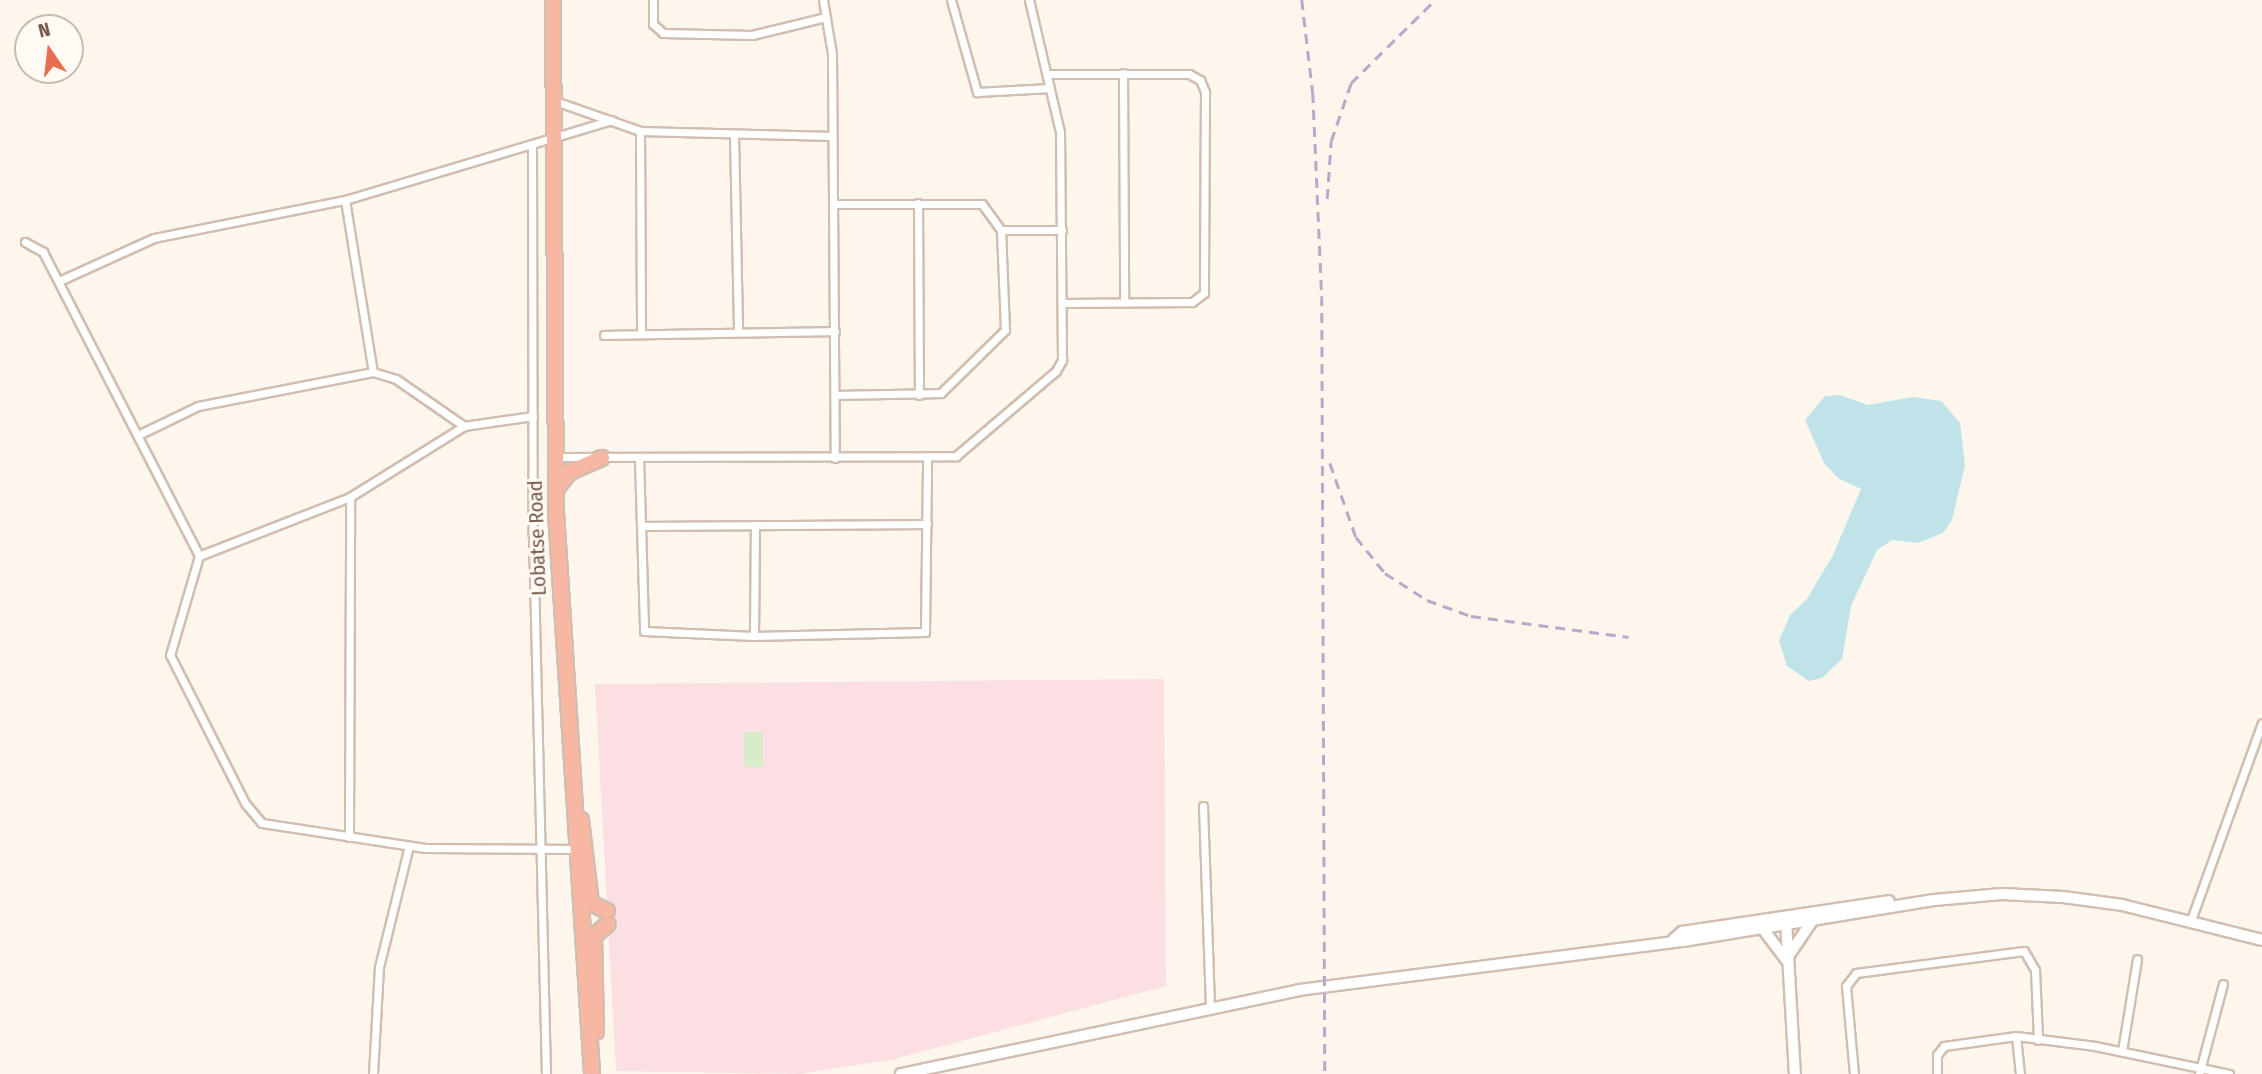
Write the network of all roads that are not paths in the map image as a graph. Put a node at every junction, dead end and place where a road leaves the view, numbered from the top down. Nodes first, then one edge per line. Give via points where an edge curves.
1 (553, 0) edge
2 (653, 0) edge
3 (822, 0) edge
4 (951, 0) edge
5 (1029, 0) edge
6 (827, 17) junction
7 (1123, 72) junction
8 (1047, 74) junction
9 (1050, 88) junction
10 (555, 101) junction
11 (611, 120) junction
12 (640, 131) junction
13 (734, 135) junction
14 (832, 136) junction
15 (555, 141) junction
16 (532, 145) junction
17 (345, 200) junction
18 (919, 203) junction
19 (834, 204) junction
20 (1001, 230) junction
21 (1062, 230) junction
22 (25, 242) dead end
23 (59, 281) junction
24 (1124, 302) junction
25 (1062, 303) junction
26 (835, 331) junction
27 (738, 332) junction
28 (641, 334) junction
29 (604, 335) dead end
30 (373, 372) junction
31 (836, 395) junction
32 (919, 395) junction
33 (533, 416) junction
34 (464, 426) junction
35 (138, 435) junction
36 (556, 457) junction
37 (602, 458) junction
38 (639, 458) junction
39 (835, 458) junction
40 (927, 458) junction
41 (556, 489) junction
42 (350, 497) junction
43 (927, 524) junction
44 (755, 525) junction
45 (642, 526) junction
46 (200, 556) junction
47 (754, 636) junction
48 (2262, 723) edge
49 (570, 767) junction
50 (1203, 806) dead end
51 (349, 837) junction
52 (409, 846) junction
53 (538, 849) junction
54 (576, 849) junction
55 (1934, 900) junction
56 (1786, 920) junction
57 (2192, 920) junction
58 (1812, 921) junction
59 (1763, 929) junction
60 (1674, 939) junction
61 (2262, 940) edge
62 (2137, 959) dead end
63 (1787, 961) junction
64 (2223, 984) dead end
65 (1210, 1007) junction
66 (2016, 1036) junction
67 (2038, 1040) junction
68 (2122, 1051) junction
69 (2199, 1070) edge
70 (592, 1073) edge
71 (373, 1074) edge
72 (546, 1074) edge
73 (901, 1074) edge
74 (1795, 1074) edge
75 (1854, 1074) edge
76 (1937, 1074) edge
77 (2020, 1074) edge
78 (2229, 1074) edge

1 - 10 highway, Lobatse Road
2 - 6 street via 653,24 663,33 752,35
3 - 6 street
4 - 9 street via 977,92
5 - 8 street
6 - 14 street
7 - 8 street
7 - 24 street
7 - 24 street via 1194,74 1205,92 1206,289 1192,302
8 - 9 street
9 - 21 street via 1060,132
10 - 11 street
10 - 15 highway, Lobatse Road
11 - 12 street
11 - 15 street
12 - 13 street
12 - 28 street
13 - 14 street
13 - 27 street
14 - 19 street
15 - 16 street
15 - 36 highway, Lobatse Road
16 - 17 street
16 - 33 street
17 - 23 street via 154,238
17 - 30 street
18 - 19 street
18 - 20 street via 978,202
18 - 32 street
19 - 26 street
20 - 21 street
20 - 32 street via 1004,335 945,391
21 - 25 street
22 - 23 street via 43,252
23 - 35 street
24 - 25 street
25 - 40 street via 1059,368 967,451
26 - 27 street
26 - 31 street
27 - 28 street
28 - 29 street
30 - 34 street via 396,379
30 - 35 street via 198,406
31 - 32 street
31 - 39 street
33 - 34 street
33 - 53 street
34 - 42 street
35 - 46 street
36 - 37 street
36 - 41 highway, Lobatse Road
37 - 38 street
37 - 41 highway via 578,467
38 - 39 street
38 - 45 street
39 - 40 street
40 - 43 street
41 - 49 highway, Lobatse Road
42 - 46 street
42 - 51 street
43 - 44 street
43 - 47 street via 926,632
44 - 45 street
44 - 47 street
45 - 47 street via 645,632
46 - 51 street via 171,662 245,803 261,822
48 - 57 street
49 - 54 highway, Lobatse Road
49 - 70 highway via 587,846 591,903 608,918 594,936 598,1007
50 - 65 street
51 - 52 street
52 - 53 street
52 - 71 street via 379,967
53 - 54 street
53 - 72 street
54 - 70 highway, Lobatse Road
55 - 56 street
55 - 57 street via 2034,894
55 - 58 street
56 - 58 street
56 - 59 street
56 - 60 street via 1682,932
56 - 63 street
57 - 61 street
58 - 63 street
59 - 60 street
59 - 63 street
60 - 65 street via 1312,988
62 - 68 street
63 - 74 street
64 - 69 street
65 - 73 street
66 - 67 street
66 - 76 street via 1944,1046 1937,1055
66 - 77 street
67 - 68 street
67 - 75 street via 2035,970 2024,951 1856,973 1846,986
68 - 69 street
69 - 78 street

